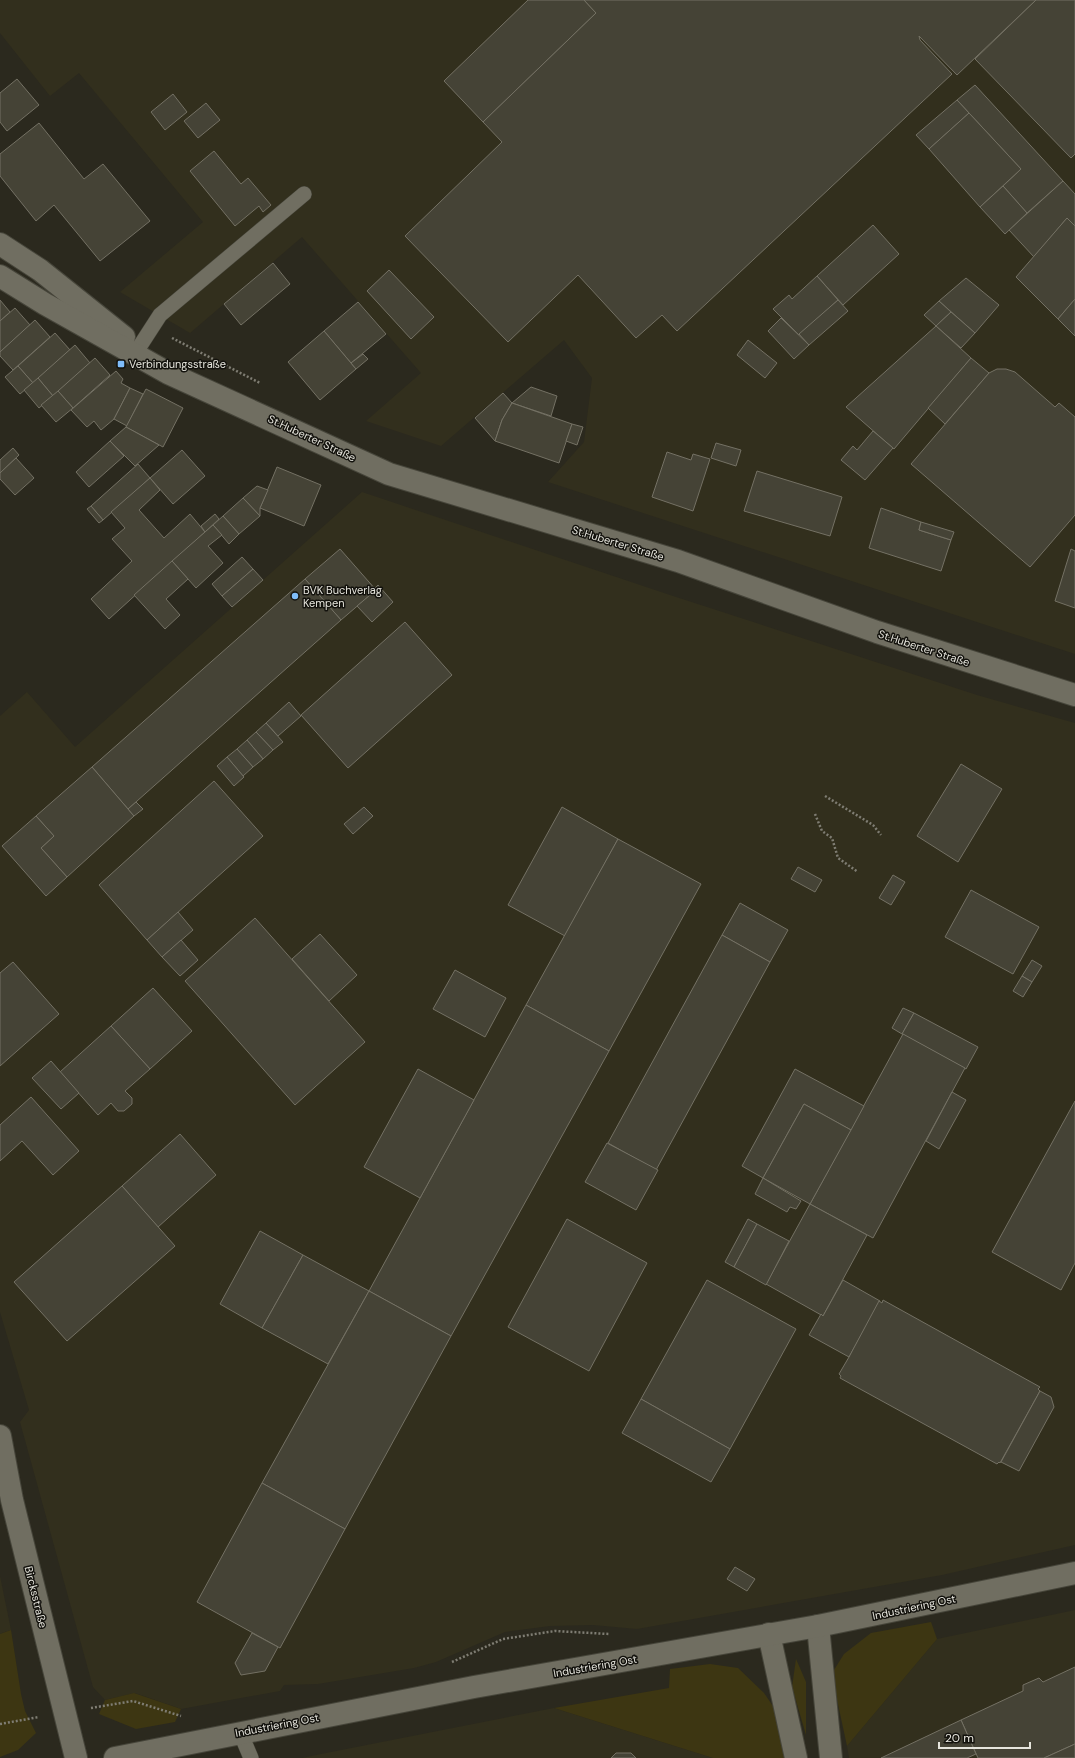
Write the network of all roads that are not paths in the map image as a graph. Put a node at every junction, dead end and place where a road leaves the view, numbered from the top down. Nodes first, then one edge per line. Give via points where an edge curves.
1 (304, 194) dead end
2 (0, 244) edge
3 (0, 276) edge
4 (138, 352) junction
5 (1075, 695) edge
6 (0, 1436) edge
7 (1075, 1573) edge
8 (818, 1626) junction
9 (769, 1634) junction
10 (240, 1732) junction
11 (76, 1758) edge
12 (115, 1758) edge
13 (251, 1758) edge
14 (796, 1758) edge
15 (830, 1758) edge

1 - 4 lane via 160,314
2 - 4 street, St.Huberter Straße via 40,270
3 - 4 street, St.Huberter Straße via 45,304
4 - 5 street, St.Huberter Straße via 168,373 390,474 678,561 877,632
6 - 11 street, Bircksstraße via 12,1500
7 - 8 street, Industriering Ost
8 - 9 street, Industriering Ost
8 - 15 street
9 - 10 street, Industriering Ost
9 - 14 street
10 - 12 street, Industriering Ost
10 - 13 lane

